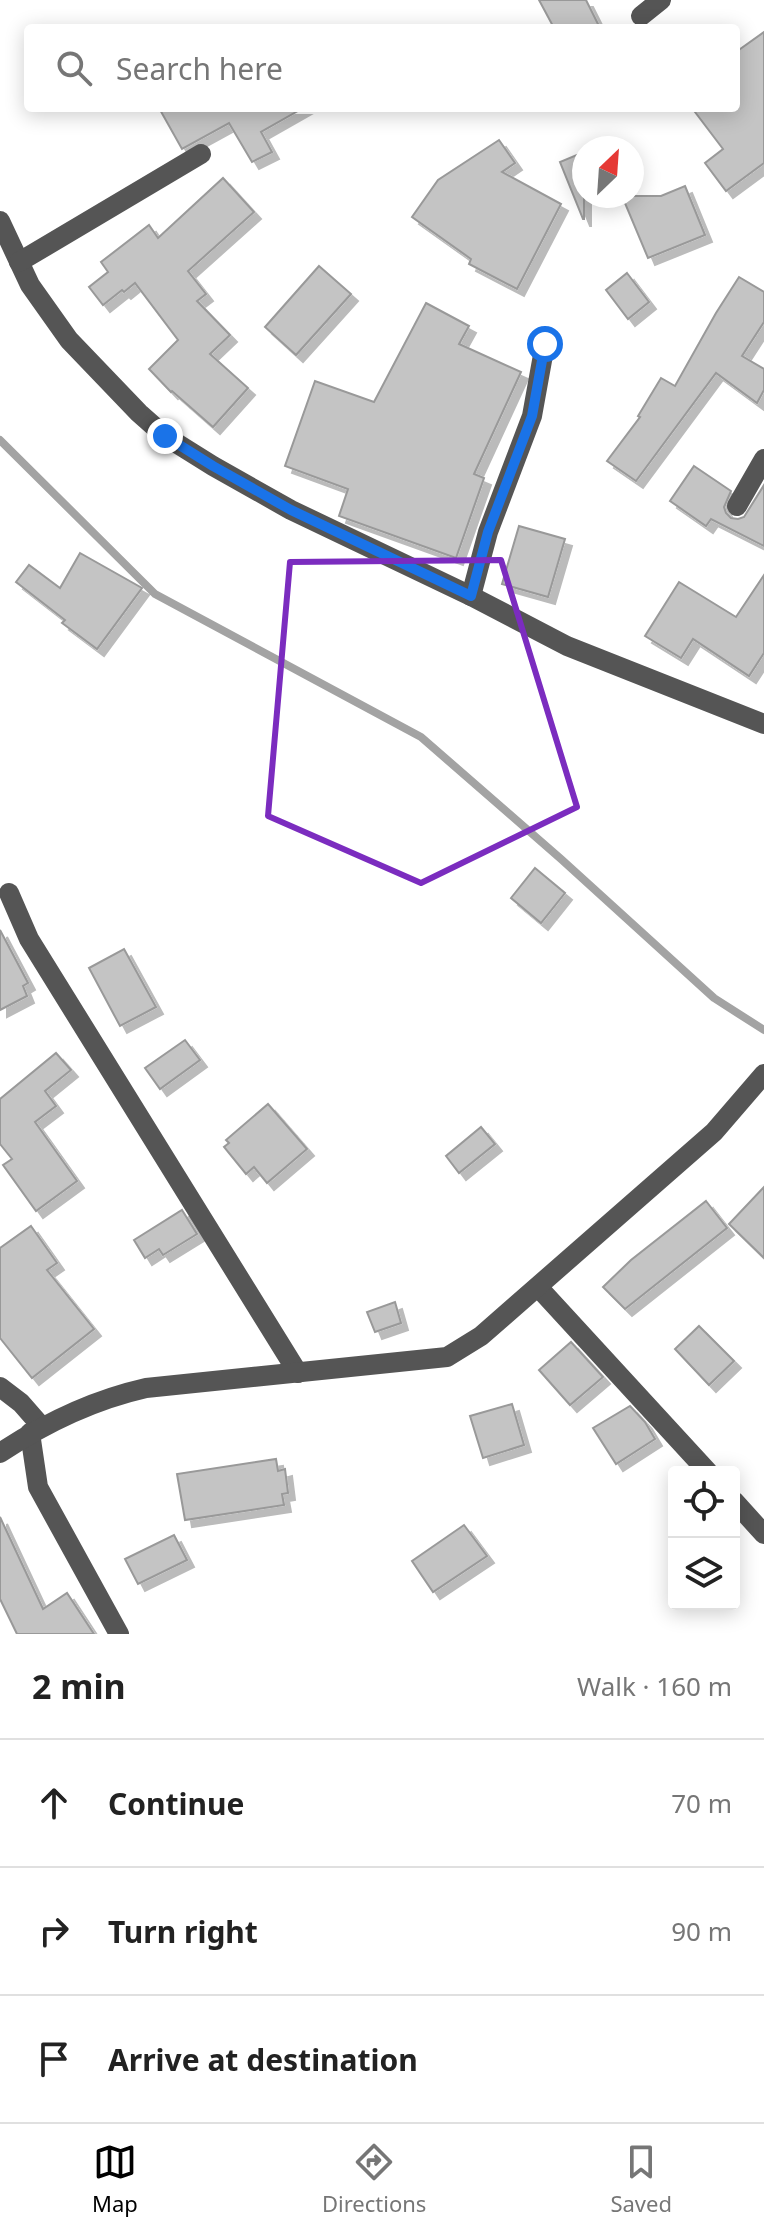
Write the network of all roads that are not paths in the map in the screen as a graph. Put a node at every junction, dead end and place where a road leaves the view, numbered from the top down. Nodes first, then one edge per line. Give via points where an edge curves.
1 (661, 0) edge
2 (641, 16) dead end
3 (201, 154) dead end
4 (0, 221) edge
5 (19, 262) junction
6 (545, 344) dead end
7 (764, 459) edge
8 (737, 506) dead end
9 (471, 596) junction
10 (764, 724) edge
11 (9, 893) dead end
12 (764, 1074) edge
13 (538, 1287) junction
14 (298, 1373) junction
15 (0, 1387) edge
16 (36, 1430) junction
17 (0, 1453) edge
18 (702, 1466) edge
19 (740, 1508) edge
20 (764, 1534) edge
21 (119, 1634) edge

1 - 2 street
3 - 5 street
4 - 5 street
5 - 9 street via 69,340 165,436 291,510
6 - 9 street via 532,416 488,532
7 - 8 street
9 - 10 street via 567,646
11 - 14 street via 29,939
12 - 13 street via 714,1132
13 - 14 street via 481,1336 447,1357
13 - 18 street
14 - 16 street via 146,1388 114,1395
15 - 16 street via 21,1403
16 - 17 street
16 - 21 street via 38,1487
19 - 20 street

